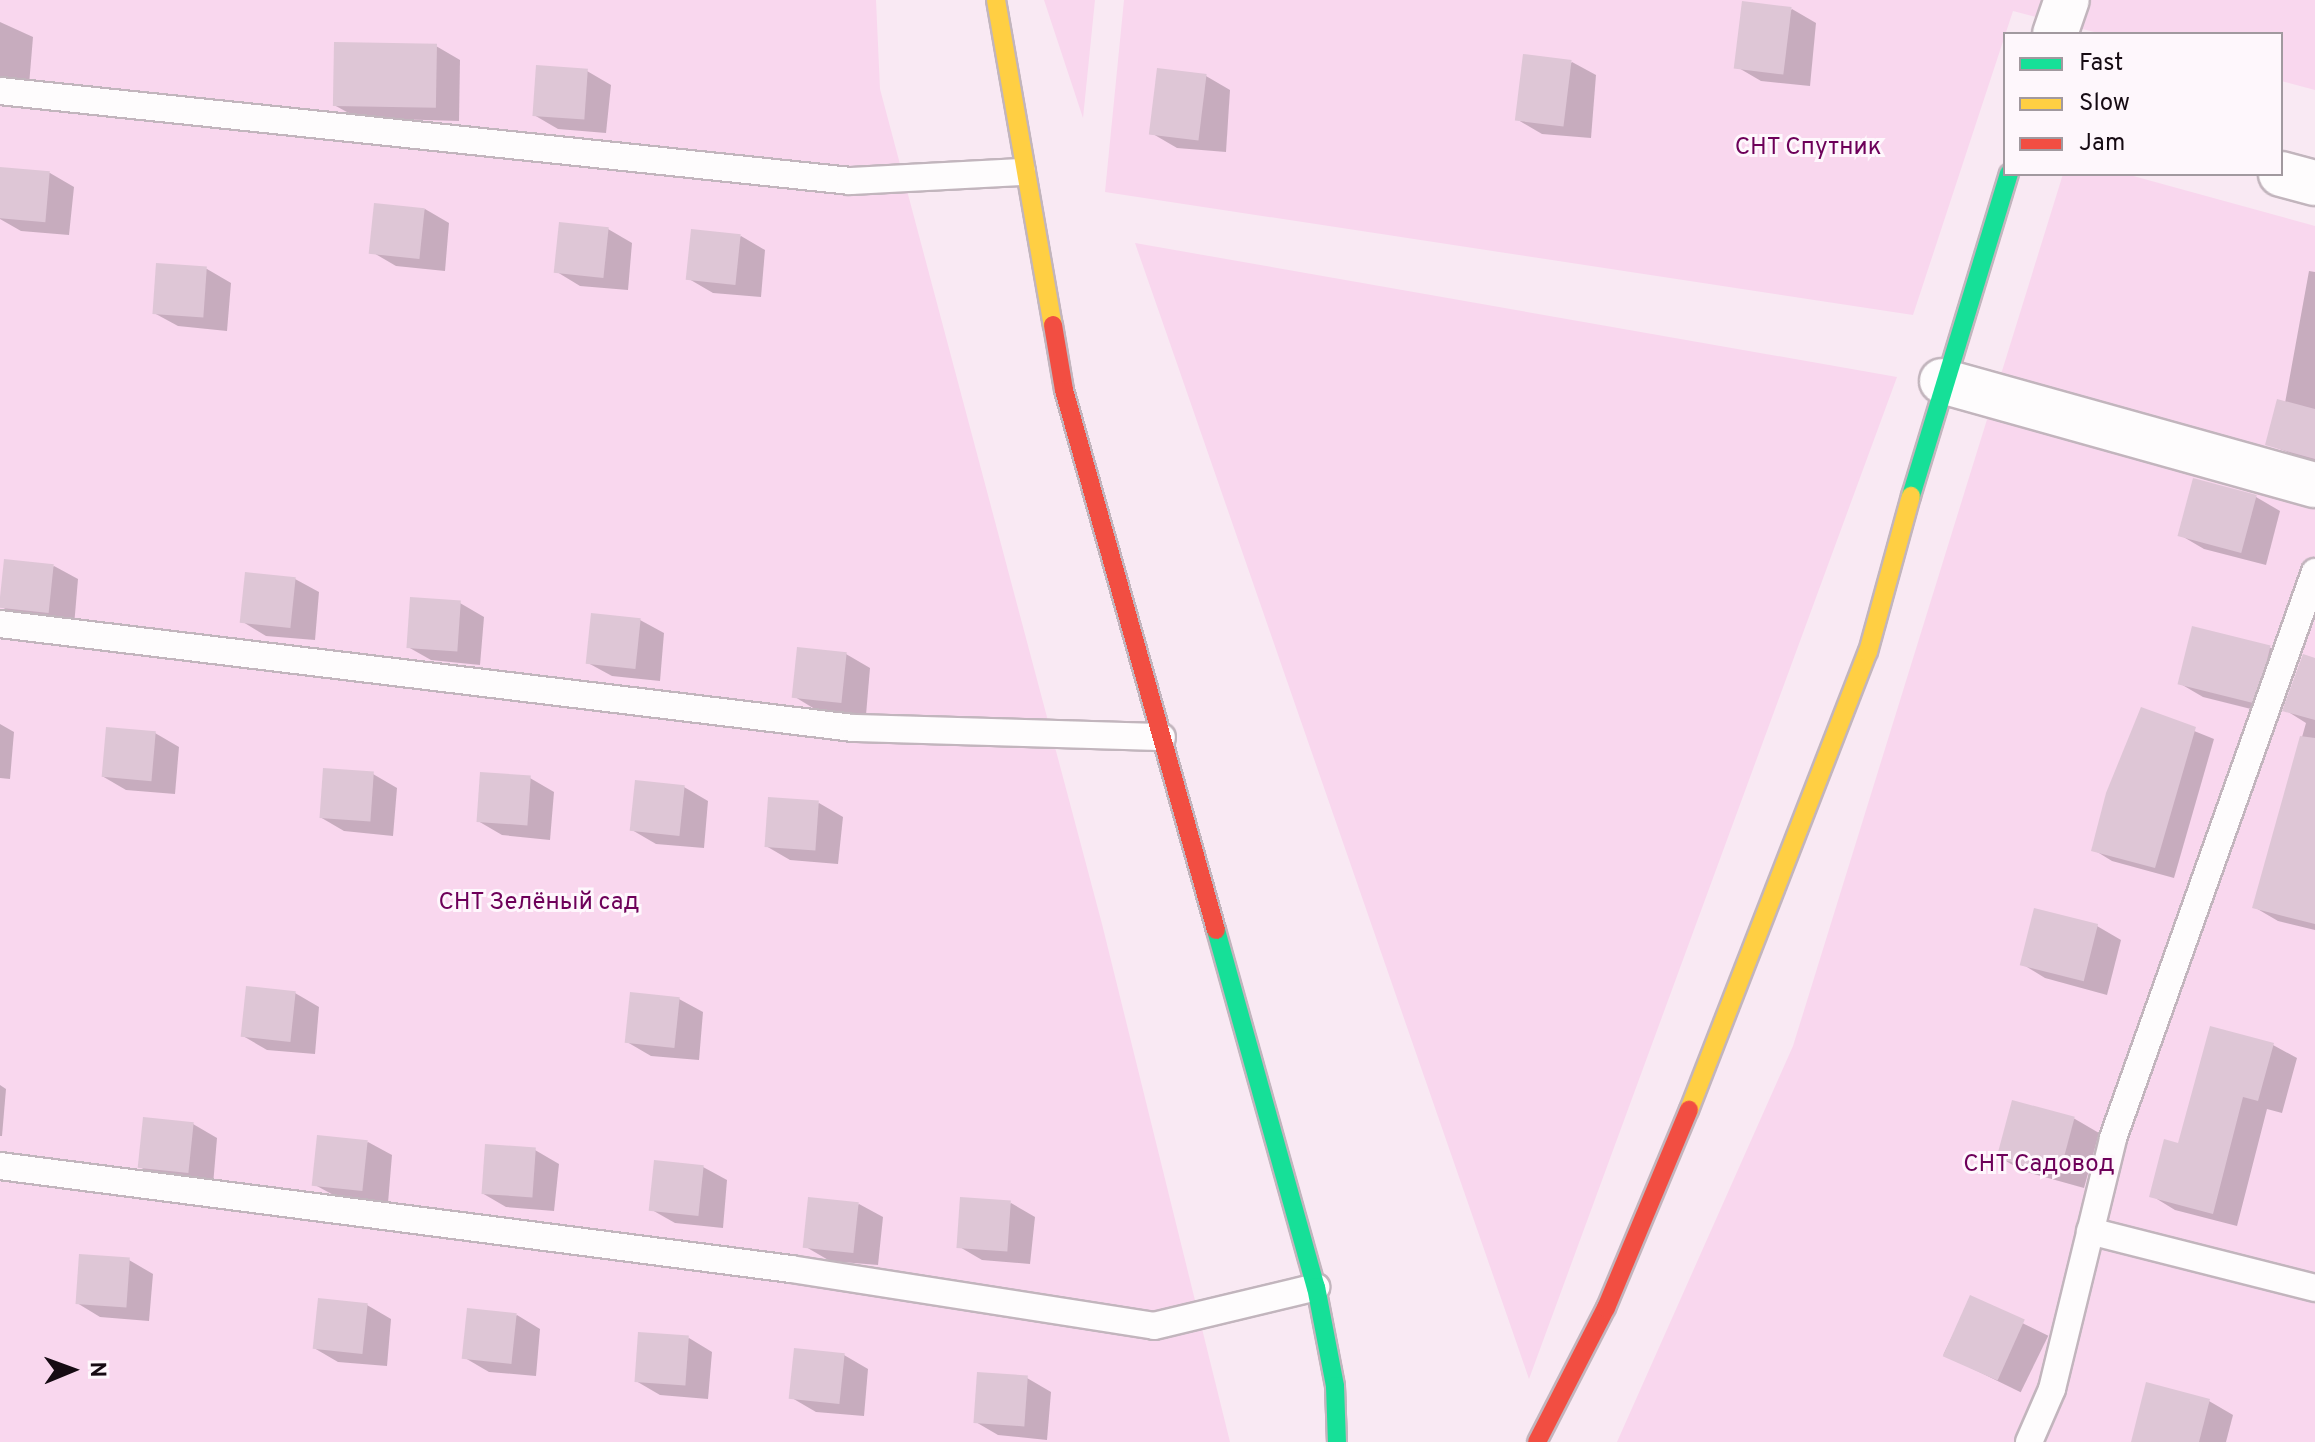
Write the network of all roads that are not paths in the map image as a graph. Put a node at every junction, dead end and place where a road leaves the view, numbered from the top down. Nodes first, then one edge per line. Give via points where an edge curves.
1 (996, 0) edge
2 (2067, 0) edge
3 (2056, 32) edge
4 (0, 91) edge
5 (1022, 172) junction
6 (2283, 175) edge
7 (2008, 176) edge
8 (2315, 183) edge
9 (1942, 381) junction
10 (2315, 485) edge
11 (2315, 572) edge
12 (0, 624) edge
13 (1162, 737) junction
14 (0, 1166) edge
15 (2090, 1231) junction
16 (1316, 1287) junction
17 (2315, 1288) edge
18 (1337, 1442) edge
19 (1537, 1442) edge
20 (2029, 1442) edge

1 - 5 main road
2 - 3 street
4 - 5 lane via 850,181
5 - 13 main road via 1064,390
6 - 8 street
7 - 9 main road
9 - 10 street
9 - 19 main road via 1868,652 1846,710 1735,999 1606,1308
11 - 15 lane via 2113,1138
12 - 13 lane via 853,728
13 - 16 main road
14 - 16 lane via 791,1269 1154,1326
15 - 17 lane
15 - 20 lane via 2052,1389
16 - 18 main road via 1335,1386

